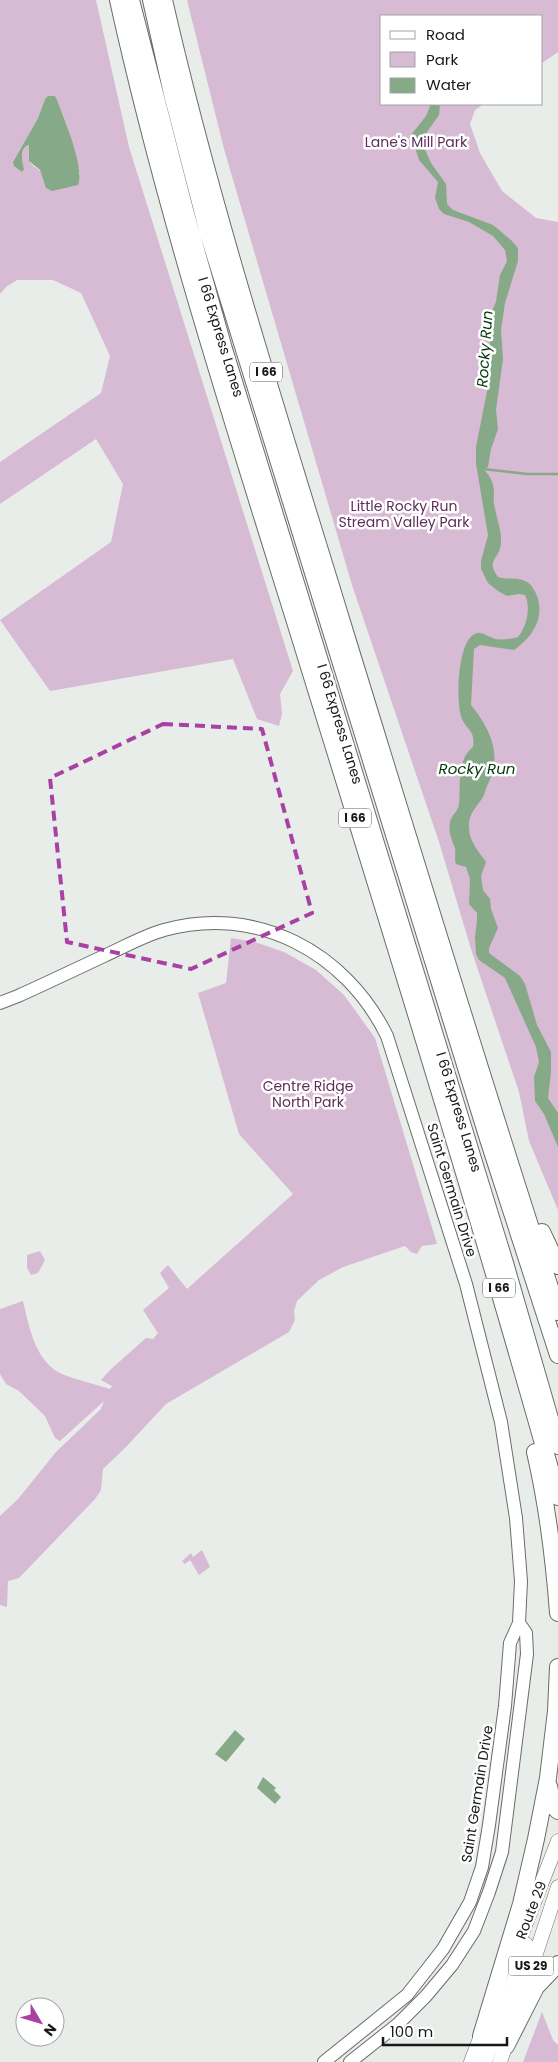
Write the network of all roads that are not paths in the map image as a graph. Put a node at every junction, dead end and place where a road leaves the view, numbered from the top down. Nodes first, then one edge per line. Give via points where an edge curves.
1 (118, 0) edge
2 (131, 0) edge
3 (151, 0) edge
4 (164, 0) edge
5 (0, 1003) edge
6 (498, 1123) junction
7 (558, 1266) edge
8 (558, 1312) edge
9 (558, 1355) edge
10 (531, 1398) junction
11 (558, 1446) edge
12 (558, 1497) edge
13 (558, 1613) edge
14 (519, 1623) junction
15 (558, 1667) edge
16 (548, 1778) junction
17 (558, 1811) edge
18 (558, 1841) edge
19 (558, 1887) edge
20 (540, 1888) junction
21 (558, 1964) edge
22 (481, 2036) junction
23 (506, 2046) junction
24 (324, 2062) edge
25 (350, 2062) edge
26 (471, 2062) edge
27 (485, 2062) edge
28 (500, 2062) edge

1 - 10 highway, I 66 via 184,264 386,915
2 - 11 highway, I 66 Express Lanes via 224,349 500,1244
3 - 9 highway, I 66 Express Lanes via 208,233 491,1149
4 - 6 highway, I 66 via 228,247
5 - 14 street, Saint Germain Drive via 145,937 185,926 216,923 250,927 282,936 307,948 343,974 365,998 381,1022 395,1055 482,1338 501,1422 516,1518 521,1581
6 - 7 highway
6 - 8 highway, I 66
10 - 12 highway, I 66
10 - 13 highway via 529,1428 541,1479
14 - 24 street, Saint Germain Drive via 510,1642 505,1706 482,1867 470,1902 443,1949 407,1995
14 - 25 street, Saint Germain Drive via 526,1633 527,1654 502,1852 474,1931 426,1996 398,2024
15 - 16 highway
16 - 17 highway via 553,1806
16 - 22 highway via 521,1904
18 - 20 main road, Route 29 / US 29
19 - 23 main road, Route 29 / US 29
20 - 22 main road, Route 29 / US 29
20 - 27 main road via 522,1960
21 - 23 highway via 536,1986
22 - 26 main road, Route 29 / US 29
23 - 28 main road, Route 29 / US 29

